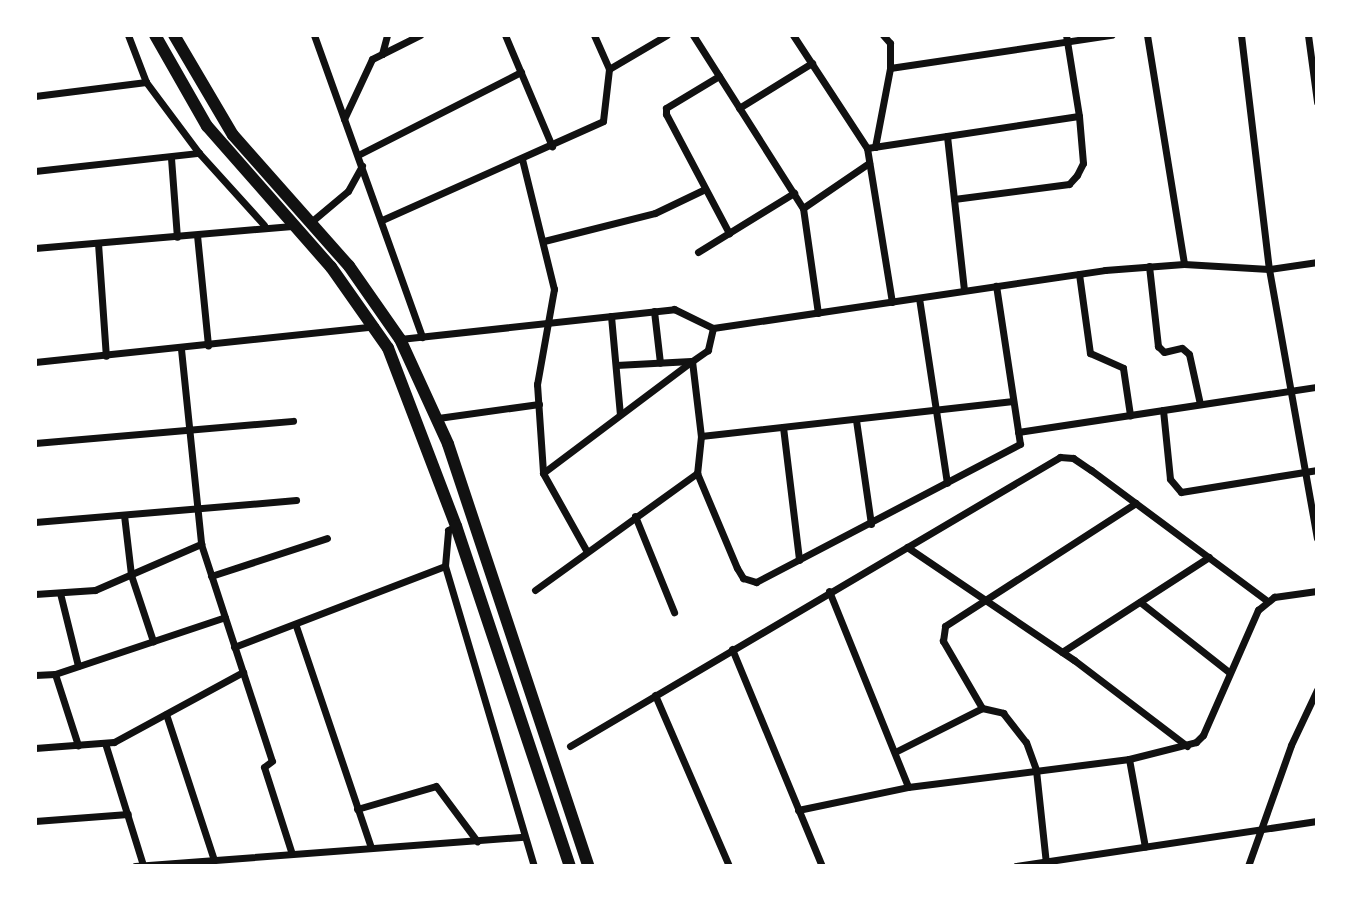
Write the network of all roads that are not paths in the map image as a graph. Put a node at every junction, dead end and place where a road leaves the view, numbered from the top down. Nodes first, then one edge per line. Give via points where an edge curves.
1 (128, 35) edge
2 (155, 35) edge
3 (174, 35) edge
4 (314, 35) edge
5 (387, 35) edge
6 (420, 35) edge
7 (505, 35) edge
8 (594, 35) edge
9 (667, 35) edge
10 (693, 35) edge
11 (793, 35) edge
12 (883, 35) edge
13 (1112, 35) edge
14 (1147, 35) edge
15 (1241, 35) edge
16 (1308, 35) edge
17 (1066, 38) edge
18 (890, 39) edge
19 (382, 54) junction
20 (812, 63) junction
21 (890, 68) junction
22 (609, 69) junction
23 (521, 72) junction
24 (719, 76) junction
25 (146, 82) junction
26 (35, 96) edge
27 (1317, 102) edge
28 (739, 108) junction
29 (1079, 116) junction
30 (344, 120) junction
31 (947, 136) junction
32 (552, 146) junction
33 (871, 147) junction
34 (199, 153) junction
35 (358, 155) junction
36 (171, 158) junction
37 (522, 159) junction
38 (869, 163) junction
39 (362, 166) junction
40 (35, 170) edge
41 (705, 189) junction
42 (794, 193) junction
43 (954, 199) junction
44 (803, 208) junction
45 (382, 220) junction
46 (311, 222) junction
47 (264, 225) junction
48 (292, 226) junction
49 (729, 233) junction
50 (197, 235) junction
51 (177, 237) junction
52 (544, 241) junction
53 (99, 243) junction
54 (35, 248) edge
55 (698, 251) dead end
56 (1317, 261) edge
57 (1184, 264) junction
58 (1149, 266) junction
59 (1269, 269) junction
60 (1079, 274) junction
61 (996, 286) junction
62 (964, 290) junction
63 (919, 298) junction
64 (891, 302) junction
65 (653, 311) junction
66 (818, 313) junction
67 (611, 316) junction
68 (546, 323) junction
69 (375, 326) junction
70 (713, 328) junction
71 (422, 337) junction
72 (400, 339) junction
73 (208, 345) junction
74 (181, 349) junction
75 (106, 356) junction
76 (692, 361) junction
77 (35, 362) edge
78 (660, 363) junction
79 (616, 365) junction
80 (1317, 387) edge
81 (1291, 391) junction
82 (1013, 401) junction
83 (539, 404) junction
84 (1200, 404) junction
85 (936, 410) junction
86 (1163, 410) junction
87 (620, 414) junction
88 (1130, 415) junction
89 (438, 418) junction
90 (856, 420) junction
91 (293, 421) dead end
92 (783, 427) junction
93 (191, 429) junction
94 (1018, 432) junction
95 (701, 436) junction
96 (35, 443) edge
97 (1317, 470) edge
98 (1305, 472) junction
99 (543, 473) junction
100 (697, 473) junction
101 (947, 483) junction
102 (296, 500) dead end
103 (1136, 503) junction
104 (194, 509) junction
105 (124, 514) junction
106 (635, 516) junction
107 (35, 522) edge
108 (871, 524) junction
109 (456, 526) junction
110 (327, 538) dead end
111 (1317, 538) edge
112 (201, 544) junction
113 (907, 547) junction
114 (586, 550) junction
115 (1209, 557) junction
116 (799, 560) junction
117 (445, 566) junction
118 (131, 575) junction
119 (211, 576) junction
120 (535, 590) dead end
121 (829, 591) junction
122 (1317, 591) edge
123 (60, 593) junction
124 (35, 594) edge
125 (982, 600) junction
126 (1266, 600) junction
127 (1140, 602) junction
128 (674, 612) dead end
129 (225, 617) junction
130 (296, 626) junction
131 (153, 642) junction
132 (234, 646) junction
133 (732, 649) junction
134 (1062, 652) junction
135 (78, 666) junction
136 (1229, 671) junction
137 (243, 672) junction
138 (55, 674) junction
139 (35, 676) edge
140 (1317, 690) edge
141 (655, 695) junction
142 (982, 708) junction
143 (166, 714) junction
144 (105, 743) junction
145 (78, 745) junction
146 (570, 746) dead end
147 (1186, 746) junction
148 (35, 748) edge
149 (895, 752) junction
150 (1129, 759) junction
151 (1036, 770) junction
152 (908, 787) junction
153 (357, 809) junction
154 (798, 810) junction
155 (128, 814) junction
156 (35, 821) edge
157 (1317, 821) edge
158 (1262, 829) junction
159 (524, 837) junction
160 (477, 841) junction
161 (1144, 847) junction
162 (372, 848) junction
163 (292, 854) junction
164 (244, 858) junction
165 (214, 860) junction
166 (1046, 864) edge
167 (143, 865) edge
168 (135, 866) edge
169 (235, 866) edge
170 (534, 866) edge
171 (570, 866) edge
172 (588, 866) edge
173 (729, 866) edge
174 (822, 866) edge
175 (1016, 866) edge
176 (1248, 866) edge

1 - 25 street
2 - 48 main road via 207,126
3 - 46 main road via 224,123
4 - 30 street
5 - 19 street
6 - 19 street
7 - 23 street
8 - 22 street
9 - 22 street
10 - 24 street
11 - 20 street
12 - 18 street
13 - 17 street
14 - 57 street
15 - 59 street
16 - 27 street
17 - 21 street
17 - 29 street
18 - 21 street
19 - 30 street via 365,67
20 - 28 street
20 - 33 street
21 - 33 street
22 - 32 street via 603,121
23 - 32 street
23 - 35 street
24 - 28 street
24 - 41 street via 666,108
25 - 26 street
25 - 34 street
28 - 42 street
29 - 31 street
29 - 43 street via 1083,163 1069,184
30 - 35 street
31 - 33 street
31 - 43 street
32 - 37 street
33 - 38 street
34 - 36 street
34 - 47 street
35 - 39 street
36 - 40 street
36 - 51 street
37 - 45 street
37 - 52 street
38 - 44 street
38 - 64 street
39 - 45 street
39 - 46 street via 348,191
41 - 49 street
41 - 52 street via 655,213
42 - 44 street
42 - 49 street
43 - 62 street
44 - 66 street
45 - 71 street
46 - 72 main road via 380,306
47 - 48 street
47 - 50 street
48 - 69 main road
49 - 55 street
50 - 51 street
50 - 73 street
51 - 53 street
52 - 68 street via 554,289
53 - 54 street
53 - 75 street
56 - 59 street
57 - 58 street
57 - 59 street
58 - 60 street
58 - 84 street via 1158,346 1164,352 1182,348 1189,354
59 - 81 street
60 - 61 street
60 - 88 street via 1090,353 1123,368
61 - 62 street
61 - 82 street
62 - 63 street
63 - 64 street
63 - 85 street
64 - 66 street
65 - 67 street
65 - 70 street via 674,309
65 - 78 street
66 - 70 street
67 - 68 street
67 - 79 street
68 - 71 street
68 - 83 street
69 - 73 street
69 - 109 main road via 410,395
70 - 76 street via 708,350
71 - 72 street
72 - 89 main road
73 - 74 street
74 - 75 street
74 - 93 street
75 - 77 street
76 - 78 street
76 - 87 street
76 - 95 street
78 - 79 street
79 - 87 street
80 - 81 street
81 - 84 street
81 - 98 street
82 - 85 street
82 - 94 street
83 - 89 street
83 - 99 street
84 - 86 street
85 - 90 street
85 - 101 street
86 - 88 street
86 - 98 street via 1170,479 1181,492
87 - 99 street
88 - 94 street
89 - 172 main road
90 - 92 street
90 - 108 street
91 - 93 street
92 - 95 street
92 - 116 street
93 - 96 street
93 - 104 street
94 - 101 street via 1020,444
95 - 100 street
97 - 98 street
98 - 111 street
99 - 114 street
100 - 106 street
100 - 116 street via 743,578 756,582
101 - 108 street
102 - 104 street
103 - 113 street via 1066,455
103 - 115 street
103 - 125 street
104 - 105 street
104 - 112 street
105 - 107 street
105 - 118 street
106 - 114 street
106 - 128 street
108 - 116 street
109 - 117 street via 448,530
109 - 171 main road
110 - 119 street
112 - 118 street
112 - 119 street
113 - 121 street
113 - 125 street
114 - 120 street
115 - 126 street
115 - 127 street
117 - 130 street
117 - 159 street
118 - 123 street via 95,590
118 - 131 street
119 - 129 street
121 - 133 street
121 - 149 street
122 - 126 street
123 - 124 street
123 - 135 street
125 - 134 street
125 - 142 street via 942,633
126 - 136 street
127 - 134 street
127 - 136 street
129 - 131 street
129 - 132 street
130 - 132 street
130 - 153 street
131 - 135 street
132 - 137 street
133 - 141 street
133 - 154 street
134 - 147 street
135 - 138 street
136 - 147 street via 1203,735
137 - 143 street
137 - 163 street via 272,761 264,767
138 - 139 street
138 - 145 street
140 - 158 street via 1291,745
141 - 146 street
141 - 173 street
142 - 149 street
142 - 151 street via 1003,713 1015,725
143 - 144 street
143 - 165 street
144 - 145 street
144 - 155 street
145 - 148 street
147 - 150 street
149 - 152 street
150 - 151 street
150 - 161 street
151 - 152 street
151 - 166 street
152 - 154 street
153 - 160 street via 436,786
153 - 162 street
154 - 174 street
155 - 156 street
155 - 167 street
157 - 158 street
158 - 161 street
158 - 176 street
159 - 160 street
159 - 170 street
160 - 162 street
161 - 166 street
162 - 163 street
163 - 164 street
164 - 165 street
164 - 169 street
165 - 167 street
166 - 175 street
167 - 168 street

